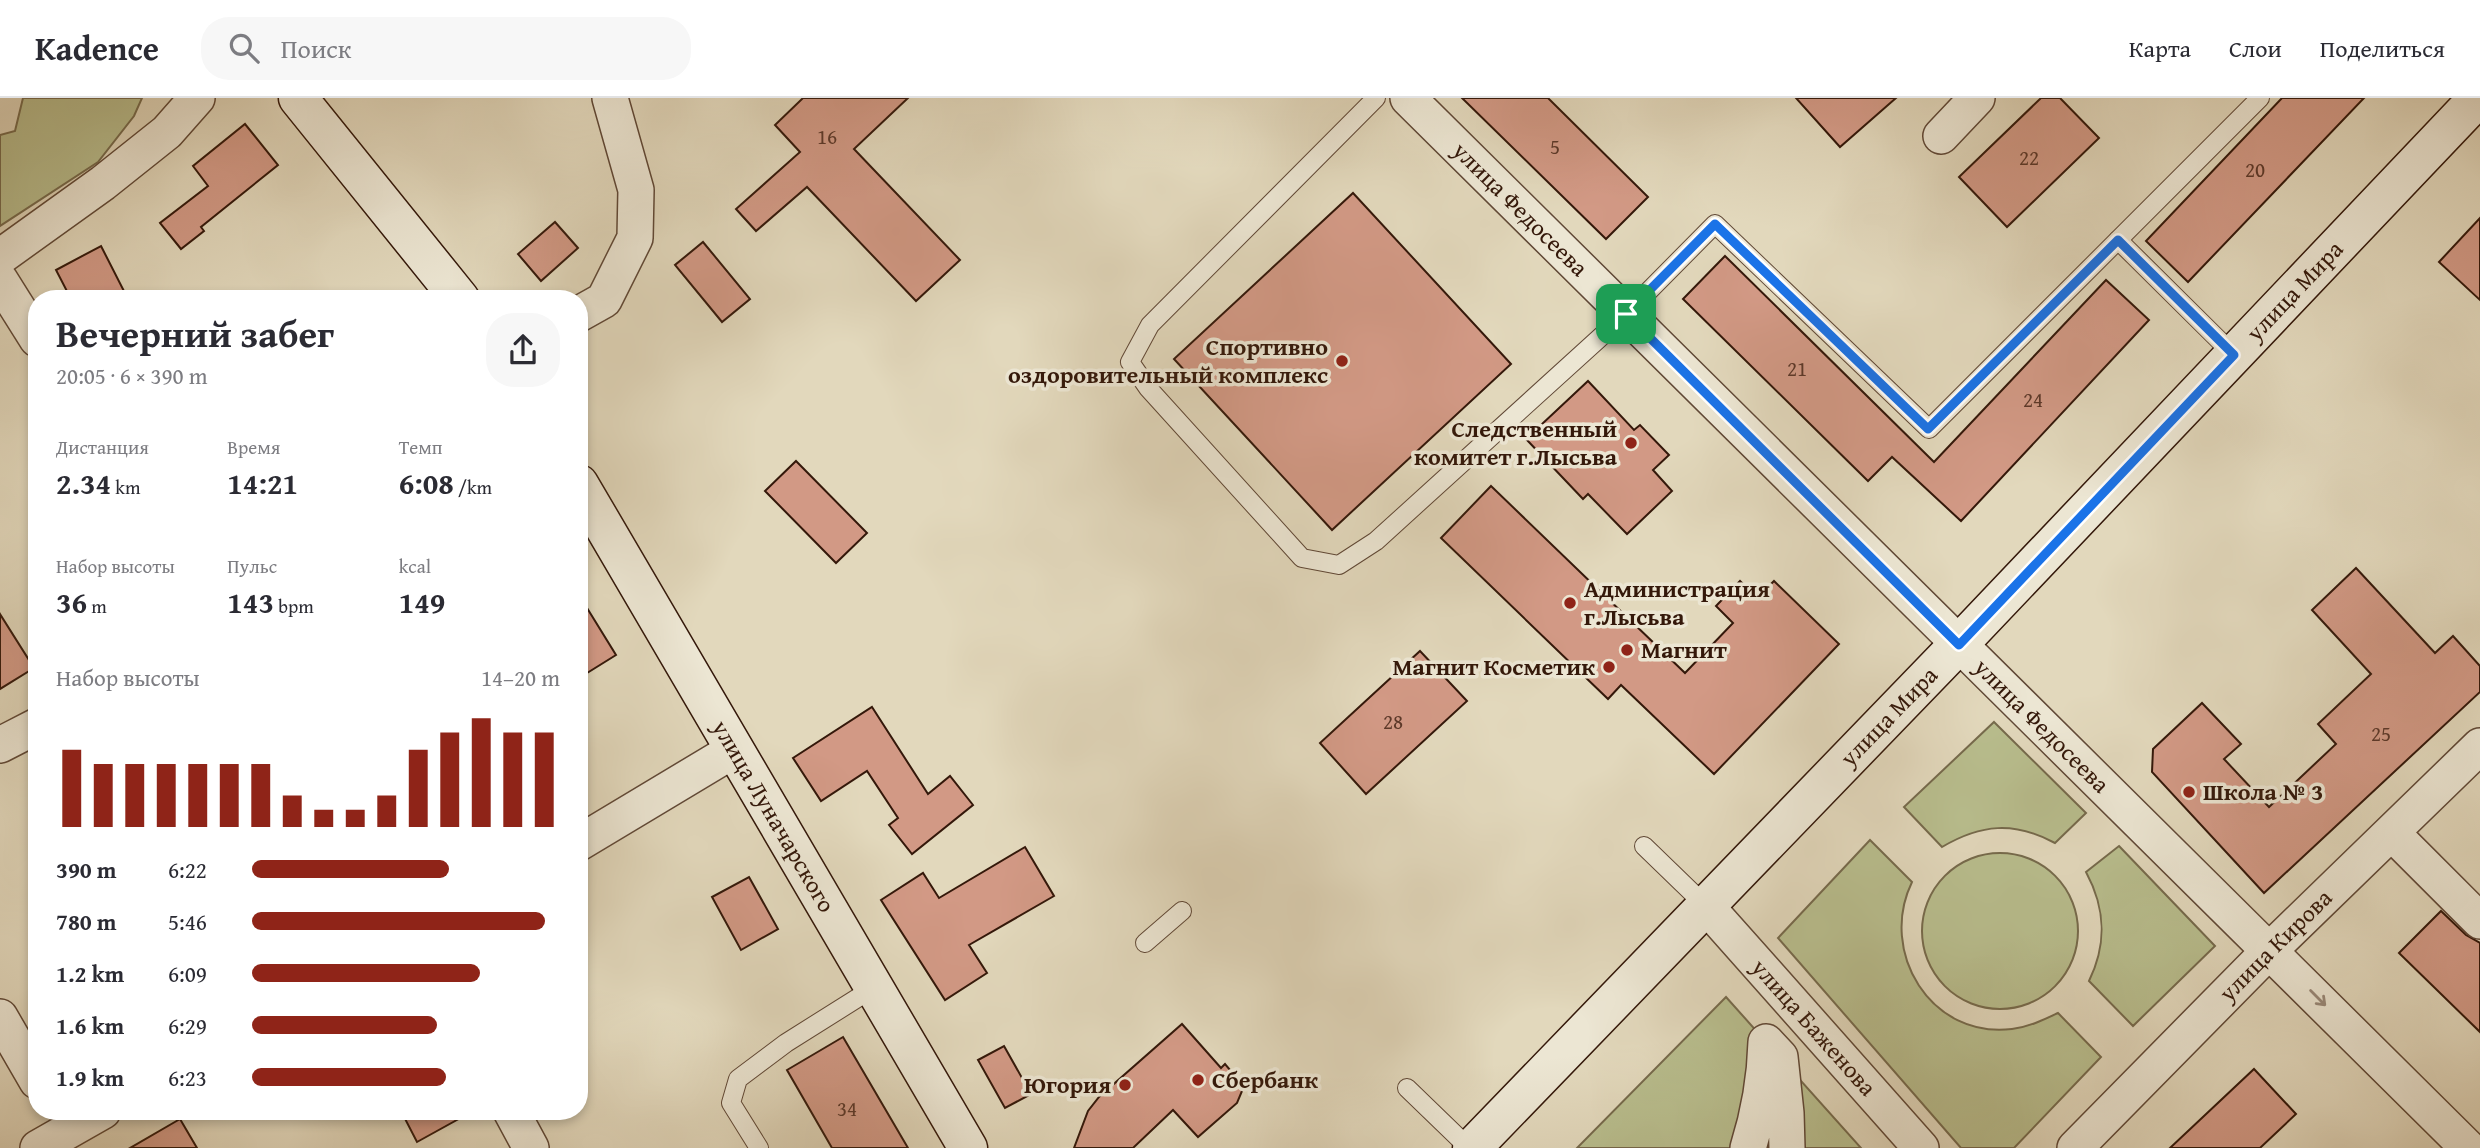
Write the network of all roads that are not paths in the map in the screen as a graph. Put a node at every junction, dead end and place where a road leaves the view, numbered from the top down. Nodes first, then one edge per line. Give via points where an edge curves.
1 (197, 98) edge
2 (298, 98) edge
3 (610, 98) edge
4 (1376, 98) edge
5 (1408, 98) edge
6 (1978, 98) edge
7 (2260, 98) edge
8 (2478, 98) edge
9 (1941, 136) dead end
10 (2118, 240) junction
11 (0, 257) edge
12 (0, 280) edge
13 (453, 290) edge
14 (588, 309) edge
15 (1626, 314) junction
16 (28, 325) edge
17 (2234, 355) junction
18 (588, 499) edge
19 (1959, 645) junction
20 (28, 731) edge
21 (0, 745) edge
22 (2480, 746) edge
23 (734, 750) junction
24 (2392, 833) junction
25 (588, 838) edge
26 (1644, 846) dead end
27 (1707, 907) junction
28 (1182, 911) dead end
29 (2480, 921) edge
30 (1145, 943) dead end
31 (2270, 950) junction
32 (875, 987) junction
33 (0, 1017) edge
34 (28, 1065) edge
35 (1407, 1088) dead end
36 (79, 1120) edge
37 (516, 1120) edge
38 (53, 1130) edge
39 (531, 1148) edge
40 (759, 1148) edge
41 (968, 1148) edge
42 (1470, 1148) edge
43 (1748, 1148) edge
44 (1787, 1148) edge
45 (1921, 1148) edge
46 (2075, 1148) edge
47 (2468, 1148) edge

1 - 11 street via 167,132
2 - 13 street
3 - 14 street via 636,190 635,238 604,300
4 - 15 lane via 1150,326 1130,362 1148,388 1303,558 1339,565 1376,541
5 - 15 street, улица Федосеева
6 - 9 street
7 - 10 lane
8 - 17 street, улица Мира
10 - 15 lane via 1928,429 1715,224
10 - 17 lane
12 - 16 street
15 - 19 street, улица Федосеева
17 - 19 street, улица Мира
18 - 23 street, улица Луначарского
19 - 27 street, улица Мира
19 - 31 street, улица Федосеева
20 - 21 street
22 - 24 street, улица Кирова
23 - 25 street
23 - 32 street, улица Луначарского
24 - 29 street
24 - 31 street, улица Кирова
26 - 27 lane
27 - 42 street, улица Мира
27 - 45 street, улица Баженова
28 - 30 lane
31 - 46 street, улица Кирова
31 -> 47 street, улица Федосеева
32 - 40 lane via 738,1079 731,1103
32 - 41 street, улица Луначарского
33 - 34 street
35 - 42 lane
36 - 38 street
37 - 39 street
43 - 44 street via 1758,1118 1766,1042 1780,1057

